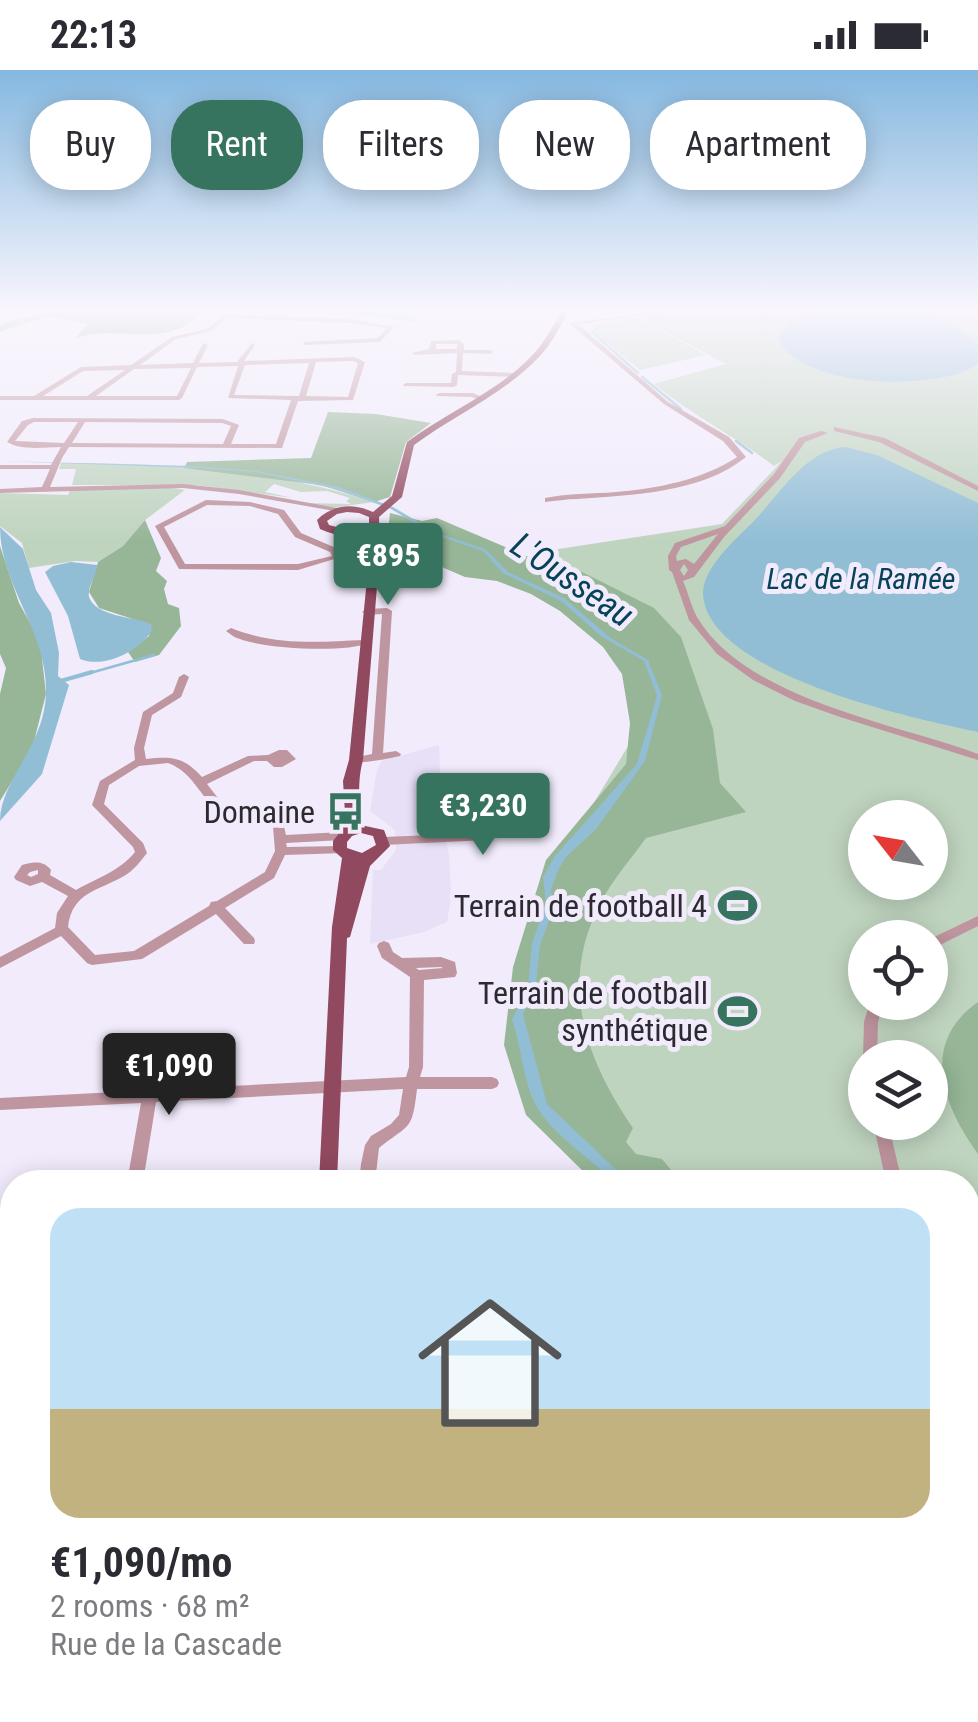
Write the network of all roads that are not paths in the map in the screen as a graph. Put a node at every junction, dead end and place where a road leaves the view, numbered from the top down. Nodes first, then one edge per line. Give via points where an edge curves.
1 (51, 387) edge
2 (104, 387) edge
3 (184, 387) edge
4 (234, 387) edge
5 (303, 387) edge
6 (356, 387) edge
7 (499, 387) edge
8 (648, 387) edge
9 (439, 395) dead end
10 (0, 398) edge
11 (34, 398) junction
12 (87, 399) junction
13 (298, 400) junction
14 (482, 400) junction
15 (83, 420) junction
16 (67, 445) junction
17 (226, 446) junction
18 (279, 446) junction
19 (293, 447) dead end
20 (56, 463) junction
21 (0, 467) edge
22 (779, 473) junction
23 (978, 489) edge
24 (45, 490) junction
25 (0, 491) edge
26 (548, 500) dead end
27 (303, 506) junction
28 (337, 510) junction
29 (379, 510) junction
30 (324, 523) junction
31 (346, 533) junction
32 (298, 534) junction
33 (373, 557) junction
34 (675, 572) junction
35 (693, 572) junction
36 (679, 586) junction
37 (367, 612) junction
38 (232, 631) dead end
39 (364, 642) junction
40 (184, 676) dead end
41 (978, 752) edge
42 (396, 754) dead end
43 (270, 758) dead end
44 (377, 759) junction
45 (356, 760) junction
46 (140, 762) junction
47 (354, 776) junction
48 (202, 782) junction
49 (512, 786) dead end
50 (367, 828) junction
51 (384, 841) junction
52 (344, 844) junction
53 (282, 845) junction
54 (368, 857) junction
55 (43, 876) dead end
56 (76, 895) junction
57 (215, 905) junction
58 (978, 920) edge
59 (62, 930) junction
60 (948, 936) edge
61 (342, 938) junction
62 (250, 941) dead end
63 (384, 946) dead end
64 (400, 962) junction
65 (0, 963) edge
66 (417, 975) junction
67 (411, 1083) junction
68 (492, 1083) dead end
69 (333, 1086) junction
70 (149, 1097) junction
71 (0, 1104) edge
72 (884, 1140) edge
73 (137, 1170) edge
74 (329, 1170) edge
75 (367, 1170) edge
76 (891, 1170) edge

1 - 11 street
2 - 12 street
3 - 12 street via 179,398
4 - 13 street via 231,398
5 - 13 street
6 - 13 street via 354,396
7 - 14 main road
8 - 26 street via 742,457 649,489
9 - 14 street
10 - 11 street
11 - 12 street
13 - 18 street
14 - 29 main road via 410,444 399,488
15 - 16 street
15 - 16 street via 30,420 11,442
15 - 17 street via 229,421 235,425
16 - 17 street
16 - 20 street
17 - 18 street
18 - 19 street
20 - 21 street
20 - 24 street
22 - 23 street via 802,440 824,429 866,435
22 - 34 street via 721,531 678,544
22 - 35 street
24 - 25 street
24 - 27 street via 183,486
27 - 28 street
27 - 30 street
28 - 29 main road
28 - 30 main road
29 - 31 main road
29 - 33 main road
30 - 31 main road
30 - 32 street
31 - 33 main road via 363,540
32 - 32 street via 281,512 242,503 196,504 159,528 186,568 298,568 337,557
33 - 37 main road
34 - 35 street via 681,564
34 - 36 street
35 - 36 street
36 - 41 street via 702,634 752,675 808,702
37 - 39 main road
37 - 44 street via 387,612
38 - 39 street via 274,643
39 - 45 main road
40 - 46 street via 177,695 148,712
42 - 44 street
43 - 48 street via 252,758
44 - 45 street
45 - 47 main road
46 - 48 street via 175,762
46 - 56 street via 108,778 98,802 140,848 139,858
47 - 50 main road
47 - 52 main road
48 - 53 street via 227,813 281,827
49 - 51 street via 508,810 482,837
50 - 51 main road
50 - 52 main road
51 - 54 main road
52 - 53 street
52 - 54 main road
52 - 61 main road
53 - 57 street via 270,875
54 - 61 main road via 356,873 352,917
55 - 56 street
56 - 59 street via 64,907
57 - 59 street via 129,959 89,959
57 - 62 street
58 - 60 street
59 - 65 street
61 - 69 main road
63 - 64 street
64 - 66 street
64 - 66 street via 450,965 450,973
66 - 67 street
67 - 68 street
67 - 69 street
67 - 75 street via 406,1118 368,1150
69 - 70 street
69 - 74 main road
70 - 71 street
70 - 73 street
72 - 76 street

